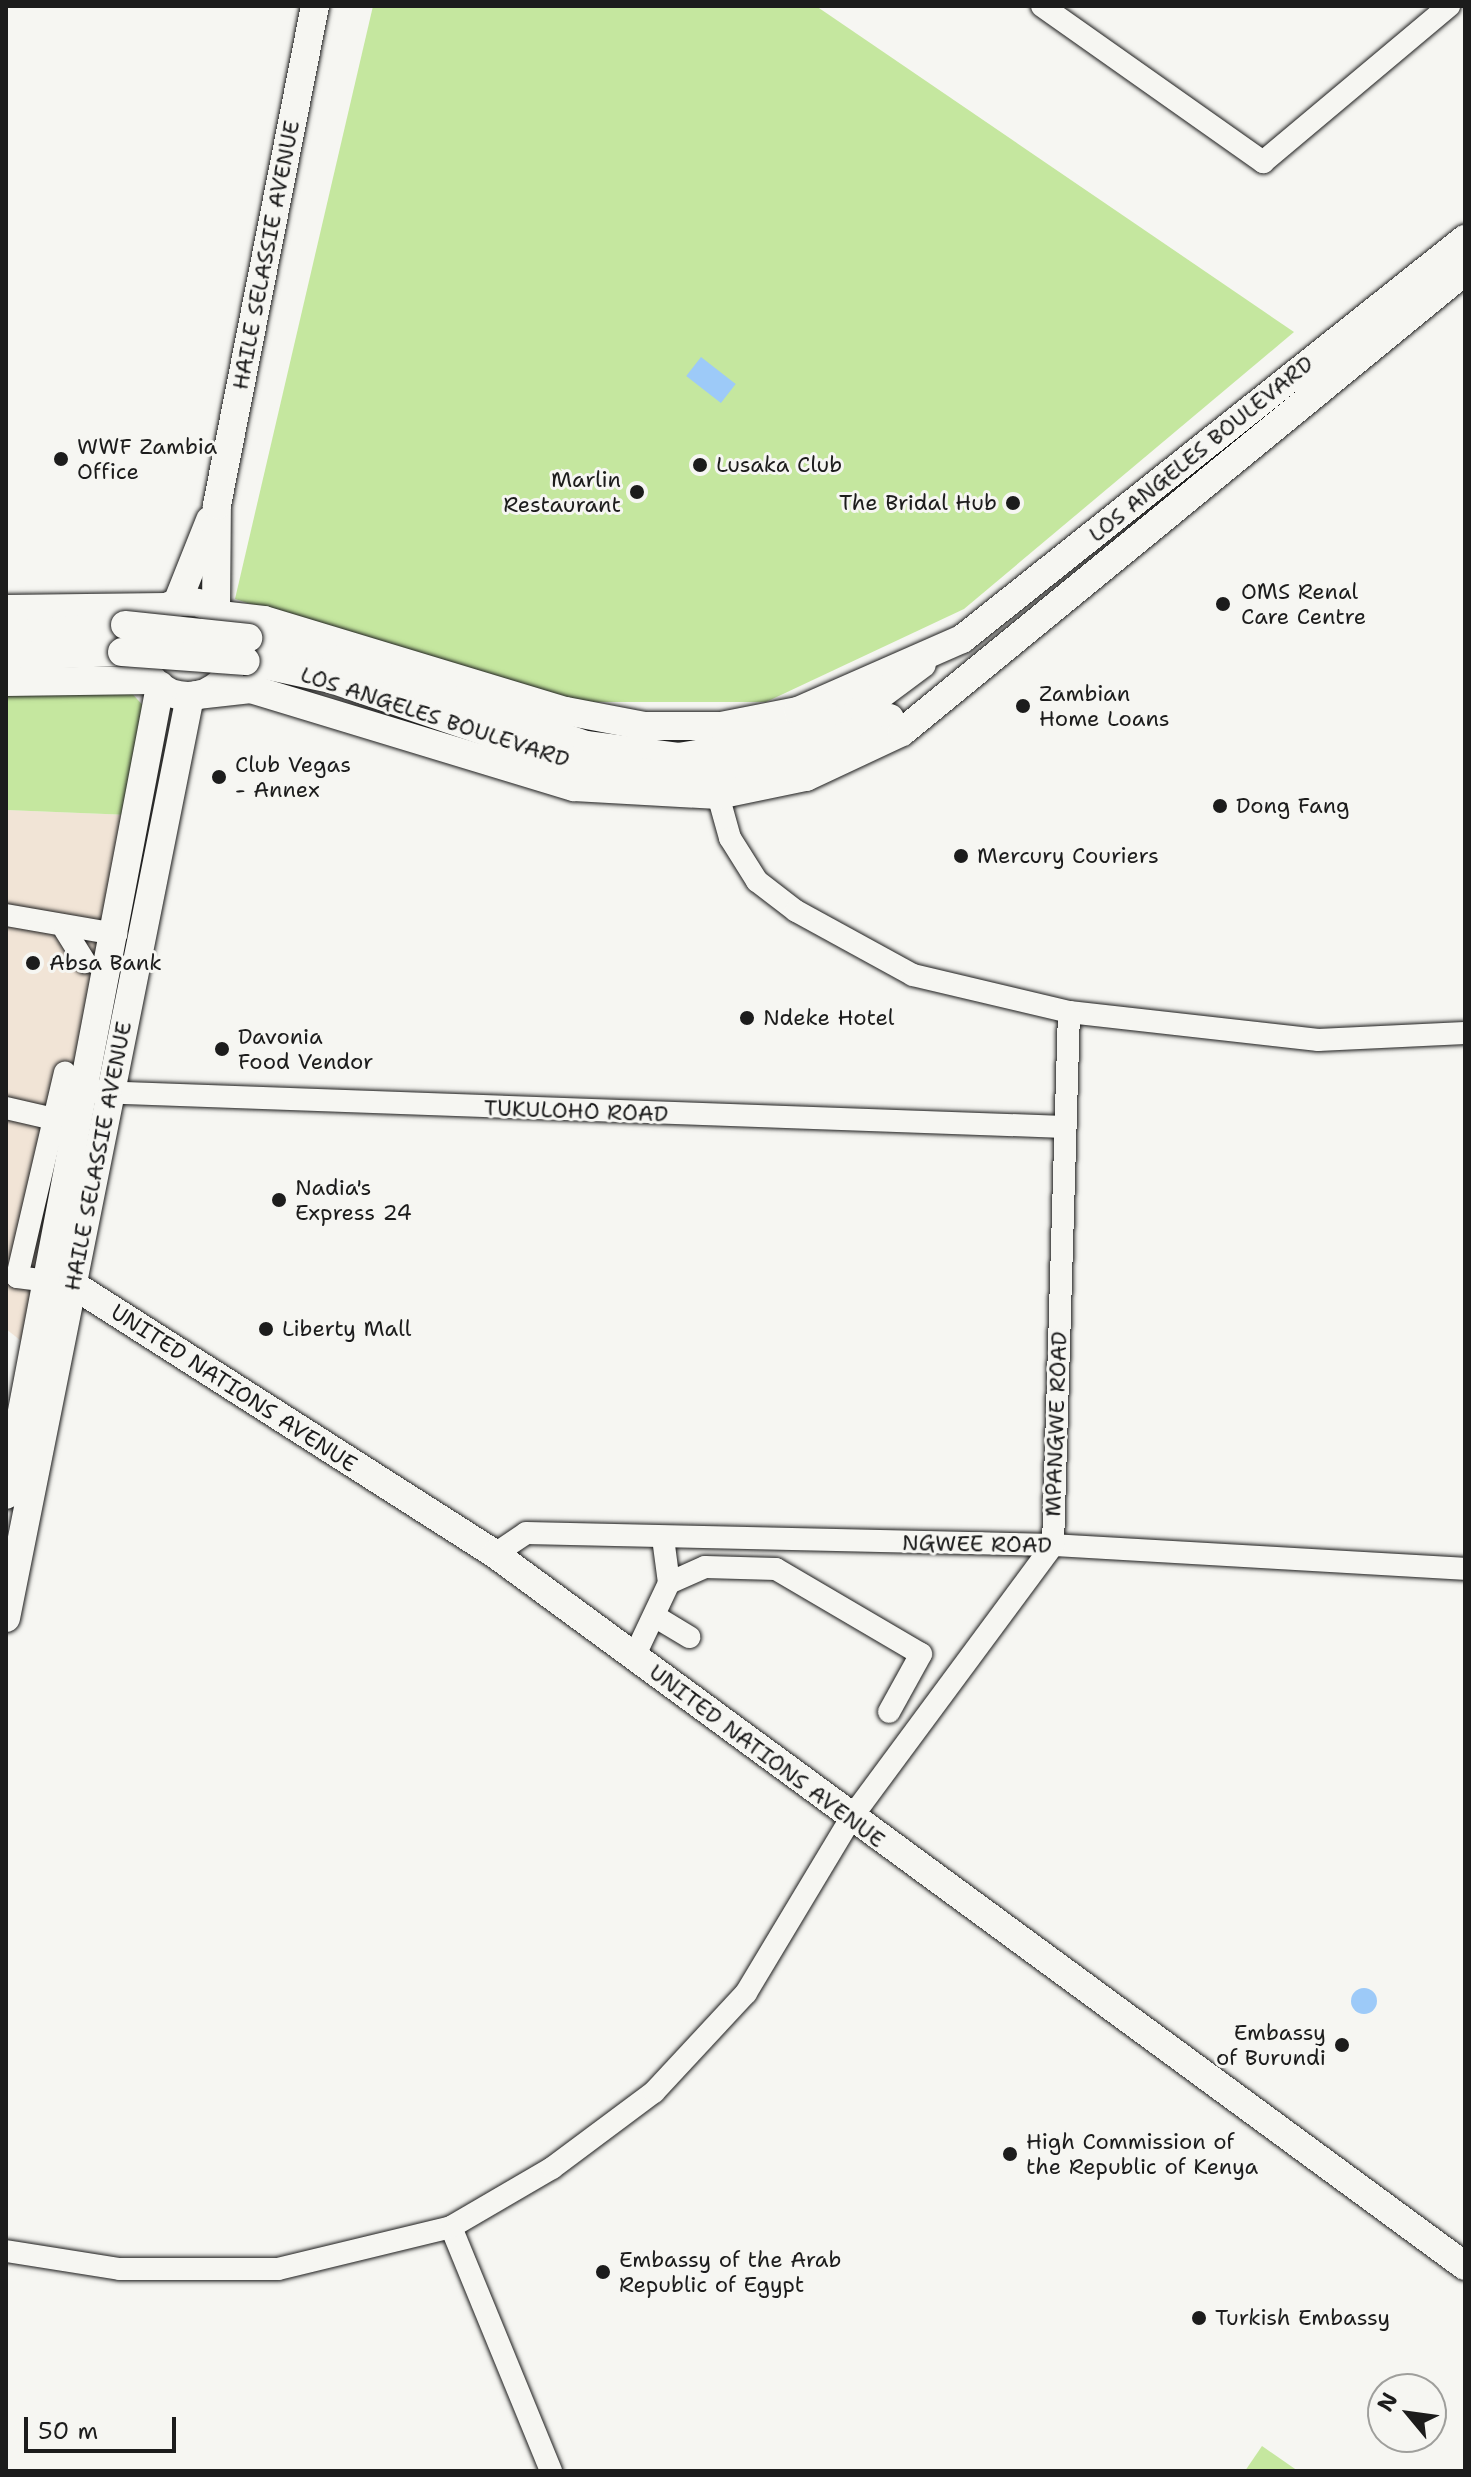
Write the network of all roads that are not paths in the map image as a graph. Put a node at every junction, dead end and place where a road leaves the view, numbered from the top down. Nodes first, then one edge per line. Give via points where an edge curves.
1 (315, 6) edge
2 (1042, 6) edge
3 (1449, 6) edge
4 (1465, 239) edge
5 (1465, 271) edge
6 (217, 505) junction
7 (172, 605) junction
8 (6, 609) edge
9 (218, 613) junction
10 (6, 636) edge
11 (124, 638) junction
12 (247, 650) junction
13 (933, 654) junction
14 (6, 656) edge
15 (6, 682) edge
16 (156, 683) junction
17 (946, 694) junction
18 (194, 695) junction
19 (718, 795) junction
20 (6, 915) edge
21 (65, 930) junction
22 (116, 934) junction
23 (85, 962) dead end
24 (1069, 1012) junction
25 (1465, 1033) edge
26 (65, 1073) dead end
27 (100, 1093) junction
28 (6, 1108) edge
29 (54, 1119) junction
30 (1064, 1127) junction
31 (60, 1282) junction
32 (6, 1495) edge
33 (663, 1538) junction
34 (1053, 1545) junction
35 (495, 1554) junction
36 (1465, 1569) edge
37 (669, 1583) junction
38 (656, 1617) junction
39 (6, 1618) edge
40 (689, 1637) dead end
41 (634, 1657) junction
42 (889, 1712) dead end
43 (851, 1818) junction
44 (451, 2227) junction
45 (6, 2251) edge
46 (1461, 2256) edge
47 (551, 2471) edge

1 - 6 main road, HAILE SELASSIE AVENUE
2 - 3 street via 1263,162
4 - 13 main road, LOS ANGELES BOULEVARD via 974,630
5 - 17 main road, LOS ANGELES BOULEVARD
6 - 7 main road, HAILE SELASSIE AVENUE
6 - 9 main road, HAILE SELASSIE AVENUE
7 - 8 main road
7 - 9 main road
7 - 16 main road via 142,641
9 - 13 main road, LOS ANGELES BOULEVARD via 264,620 566,711 645,726 721,726 798,711
9 - 18 main road via 233,637 233,662 220,683
10 - 11 main road, LOS ANGELES BOULEVARD
11 - 12 main road, LOS ANGELES BOULEVARD, bridge
11 - 14 main road, LOS ANGELES BOULEVARD
12 - 13 main road, LOS ANGELES BOULEVARD via 336,660 586,745 678,757 780,741 852,716 899,687
12 - 17 main road, LOS ANGELES BOULEVARD via 583,765 679,777 785,760
15 - 16 main road
16 - 18 main road
16 - 22 main road, HAILE SELASSIE AVENUE
17 - 19 main road, LOS ANGELES BOULEVARD via 851,762
18 - 19 main road, LOS ANGELES BOULEVARD via 251,689 574,787
18 - 27 main road, HAILE SELASSIE AVENUE
19 - 24 street via 730,838 757,881 796,911 913,975
20 - 21 street
21 - 22 street
21 - 23 street
22 - 27 main road, HAILE SELASSIE AVENUE
24 - 25 street via 1318,1040
24 - 30 street, MPANGWE ROAD
26 - 29 street
27 - 30 street, TUKULOHO ROAD
27 - 31 main road, HAILE SELASSIE AVENUE
28 - 29 street
29 - 31 street via 17,1277
30 - 34 street, MPANGWE ROAD
31 - 32 main road, HAILE SELASSIE AVENUE
31 - 35 main road, UNITED NATIONS AVENUE
31 - 39 main road, HAILE SELASSIE AVENUE
33 - 34 street, NGWEE ROAD
33 - 35 street, NGWEE ROAD via 526,1533
33 - 37 street
34 - 36 street, NGWEE ROAD
34 - 43 street, MPANGWE ROAD
35 - 41 main road, UNITED NATIONS AVENUE
37 - 38 street
37 - 42 street via 705,1567 776,1569 921,1654
38 - 40 street
38 - 41 street
41 - 43 main road, UNITED NATIONS AVENUE
43 - 44 street, MPANGWE ROAD via 746,1993 703,2044 654,2092 552,2168
43 - 46 main road, UNITED NATIONS AVENUE
44 - 45 street, MPANGWE ROAD via 278,2269 120,2269
44 - 47 street

